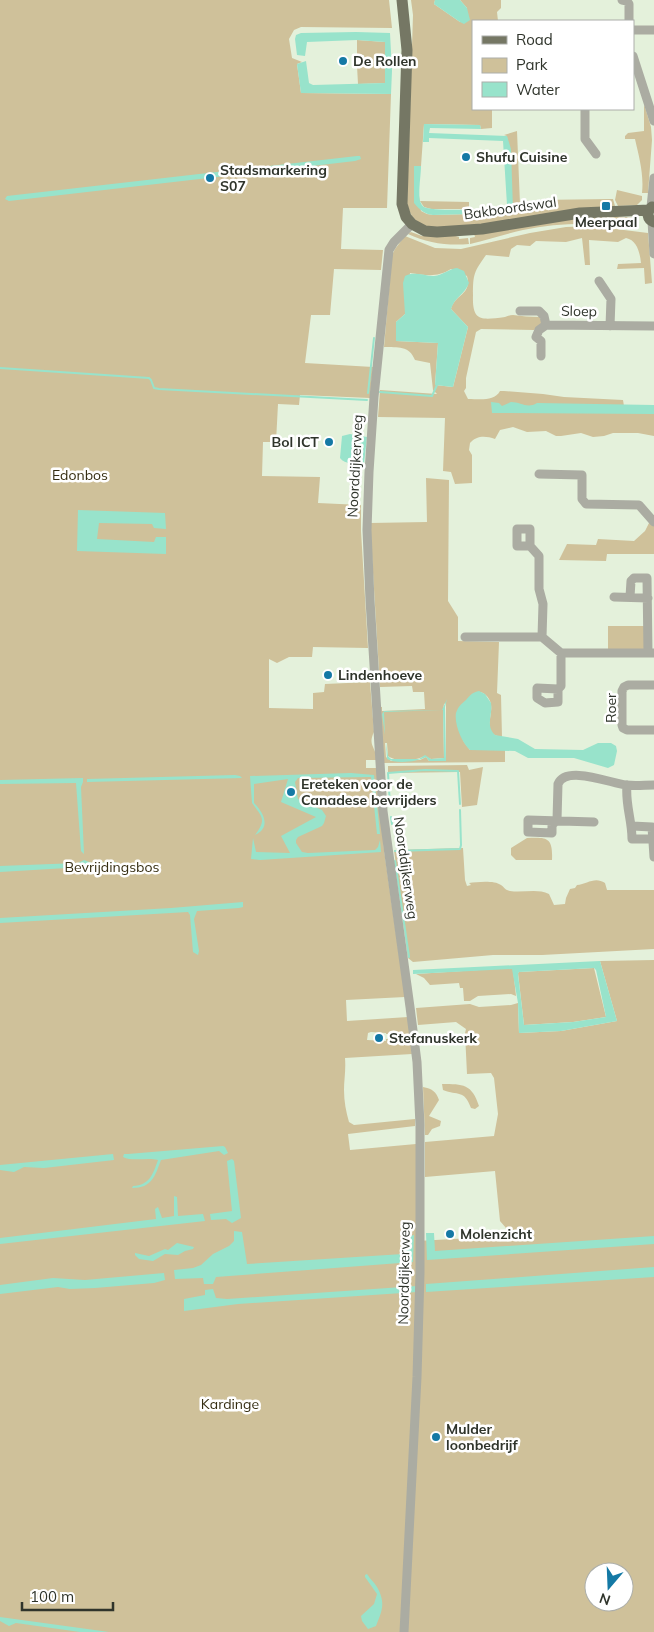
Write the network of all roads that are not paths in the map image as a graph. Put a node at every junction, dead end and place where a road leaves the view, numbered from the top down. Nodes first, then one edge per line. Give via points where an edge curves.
1 (402, 0) edge
2 (622, 0) edge
3 (629, 20) edge
4 (634, 30) edge
5 (654, 30) edge
6 (634, 63) edge
7 (637, 83) edge
8 (585, 110) edge
9 (654, 121) edge
10 (596, 154) dead end
11 (654, 178) edge
12 (651, 214) edge
13 (412, 224) junction
14 (654, 254) edge
15 (600, 281) dead end
16 (520, 311) dead end
17 (546, 325) junction
18 (610, 326) junction
19 (654, 326) edge
20 (541, 356) dead end
21 (539, 474) dead end
22 (654, 522) edge
23 (530, 546) dead end
24 (614, 597) dead end
25 (630, 597) junction
26 (648, 598) junction
27 (466, 637) dead end
28 (542, 637) junction
29 (561, 653) junction
30 (651, 653) edge
31 (654, 686) edge
32 (558, 689) dead end
33 (654, 730) edge
34 (627, 785) junction
35 (654, 785) edge
36 (594, 822) dead end
37 (654, 857) edge
38 (404, 1632) edge

1 - 13 main road via 407,50 402,204
2 - 3 street via 629,4
4 - 5 street
6 - 7 street
7 - 9 street
8 - 10 street via 586,139
11 - 12 street
12 - 13 main road, Bakboordswal via 580,213 458,231 425,231
12 - 14 street
13 - 38 street, Noorddijkerweg via 389,250 374,397 367,530 383,811 410,1007 420,1125 420,1273
15 - 18 street, Sloep via 610,299
16 - 17 street, Sloep via 539,311
17 - 18 street, Sloep
17 - 20 street, Sloep via 536,337 541,341
18 - 19 street, Sloep
21 - 22 street via 582,475 582,499 586,504 639,505
23 - 28 street via 539,556
24 - 25 street
25 - 26 street
25 - 26 street via 631,580 647,578
26 - 30 street
27 - 28 street
28 - 29 street
29 - 30 street
29 - 32 street via 561,686
31 - 33 street, Roer via 628,685 622,691 623,728
34 - 35 street
34 - 36 street via 592,777 564,777 559,780 557,820
34 - 37 street via 626,804 632,826 652,826

